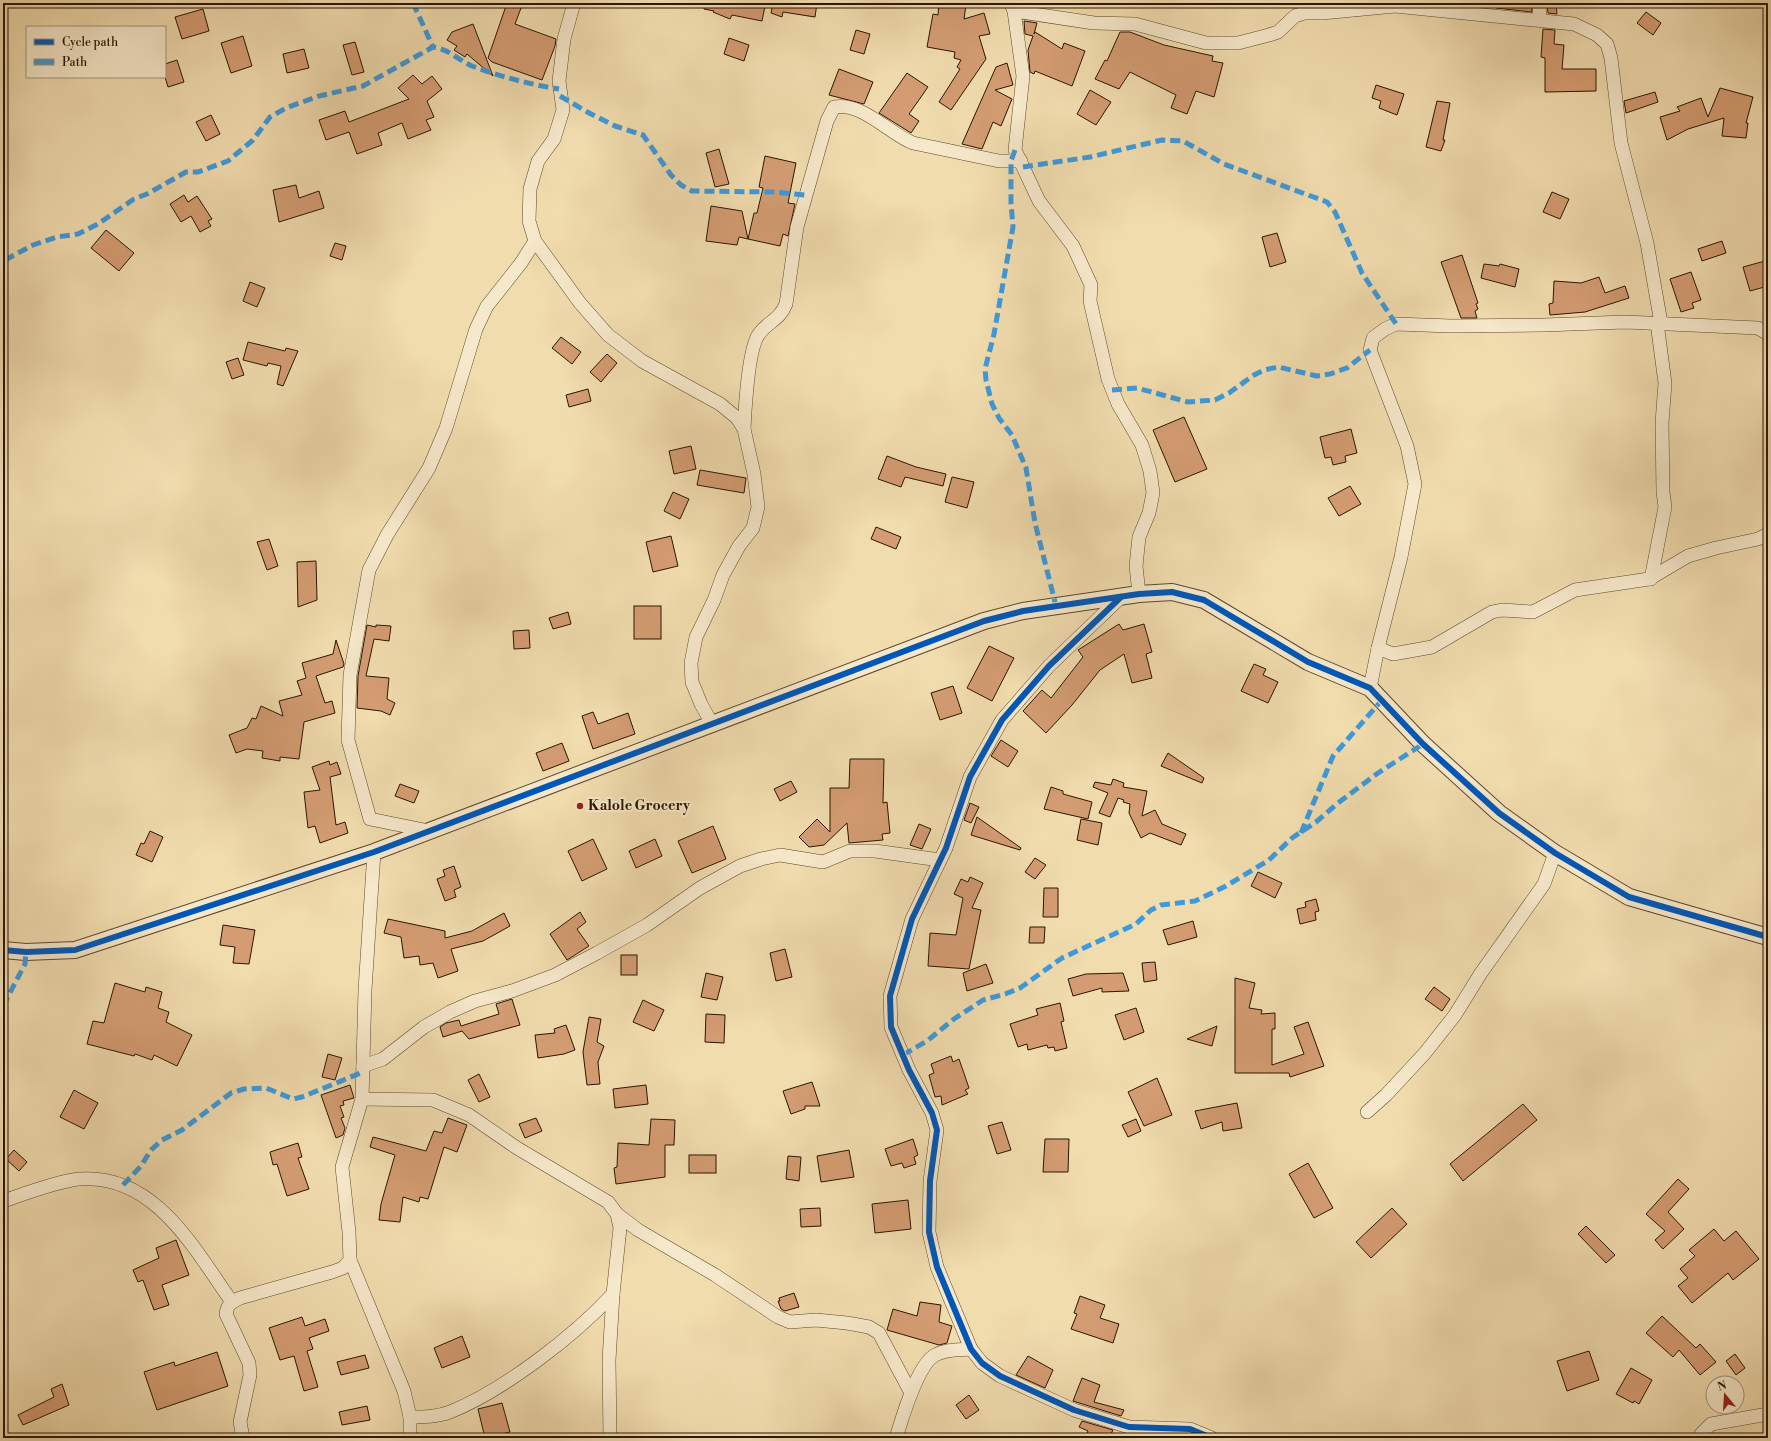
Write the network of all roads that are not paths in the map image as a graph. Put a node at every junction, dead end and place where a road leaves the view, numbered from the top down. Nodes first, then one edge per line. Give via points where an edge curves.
1 (574, 3) edge
2 (1539, 3) edge
3 (1012, 7) edge
4 (1540, 20) junction
5 (1021, 162) junction
6 (535, 241) junction
7 (1659, 323) junction
8 (1768, 334) edge
9 (744, 429) junction
10 (1768, 534) edge
11 (1651, 579) junction
12 (1139, 594) junction
13 (1121, 597) junction
14 (1378, 648) junction
15 (1370, 688) junction
16 (712, 724) junction
17 (429, 831) junction
18 (374, 852) junction
19 (1555, 853) junction
20 (940, 860) junction
21 (1768, 937) edge
22 (3, 950) edge
23 (363, 1066) junction
24 (362, 1099) junction
25 (1367, 1112) dead end
26 (3, 1201) edge
27 (617, 1214) junction
28 (350, 1260) junction
29 (613, 1294) junction
30 (232, 1302) junction
31 (971, 1349) junction
32 (911, 1394) junction
33 (1768, 1414) edge
34 (410, 1417) junction
35 (1150, 1433) edge
36 (243, 1438) edge
37 (410, 1438) edge
38 (610, 1438) edge
39 (896, 1438) edge
40 (1212, 1438) edge
41 (1700, 1438) edge

1 - 6 street via 564,39 559,81 563,110 554,139 538,161 530,189 529,221
2 - 4 street
3 - 4 street via 1094,23 1135,24 1206,43 1238,43 1269,35 1278,32 1295,16 1304,13 1322,14 1396,6
3 - 5 street via 1023,76 1015,150
4 - 7 street via 1574,24 1607,44 1612,58 1621,143 1647,243
5 - 9 street via 999,161 913,143 900,138 871,117 848,106 834,107 827,121 797,227 786,304 782,313 759,334 755,343 745,398
5 - 12 street via 1039,201 1073,246 1091,285 1090,301 1108,379 1118,404 1142,445 1150,471 1153,492 1149,513 1139,537 1137,559
6 - 9 street via 580,303 608,335 642,362 720,404 737,418
6 - 17 street via 487,306 476,329 446,428 429,468 387,535 369,570 356,636 350,676 348,740 370,819
7 - 8 street via 1758,328
7 - 11 street via 1665,383 1662,423 1665,507
7 - 14 street via 1452,326 1396,324 1373,338 1370,350 1407,446 1416,484
9 - 16 street via 758,507 753,528 739,546 723,575 696,637 691,663 692,682
10 - 11 street via 1758,539 1688,556
11 - 14 street via 1575,590 1533,612 1492,612 1432,647 1393,654
12 - 13 street
12 - 15 street via 1172,592 1204,600 1308,662
13 - 16 street via 1023,611 984,621
13 - 20 street via 1049,666 1002,720 970,777
14 - 15 street
15 - 19 street via 1423,744 1499,813
16 - 17 street
17 - 18 street
18 - 22 street via 74,950
18 - 23 street
19 - 21 street via 1629,896
19 - 25 street via 1544,884 1481,973 1456,1015 1425,1053
20 - 23 street via 875,852 850,852 823,862 780,855 747,864 700,888 647,925 569,968 450,1012 424,1027 383,1059
20 - 31 street via 912,919 890,996 891,1027 909,1070 932,1113 937,1130 930,1181 929,1232 937,1267
23 - 24 street
24 - 27 street via 434,1100 469,1115 517,1148 608,1202
24 - 28 street via 342,1167
26 - 30 street via 78,1179 106,1180 134,1189 174,1223
27 - 29 street via 620,1228
27 - 32 street via 638,1230 715,1275 778,1318 790,1322 816,1320 847,1323 869,1327 879,1333
28 - 30 street via 343,1268 332,1272
28 - 34 street via 404,1391
29 - 34 street via 594,1315 505,1382 449,1412 430,1417
29 - 38 street via 609,1360
30 - 36 street via 226,1314 247,1358 250,1375 240,1422
31 - 32 street via 943,1352 933,1356
31 - 35 street via 982,1364 1000,1376 1074,1410
32 - 39 street
33 - 41 street via 1711,1424
34 - 37 street
35 - 40 street via 1190,1429

